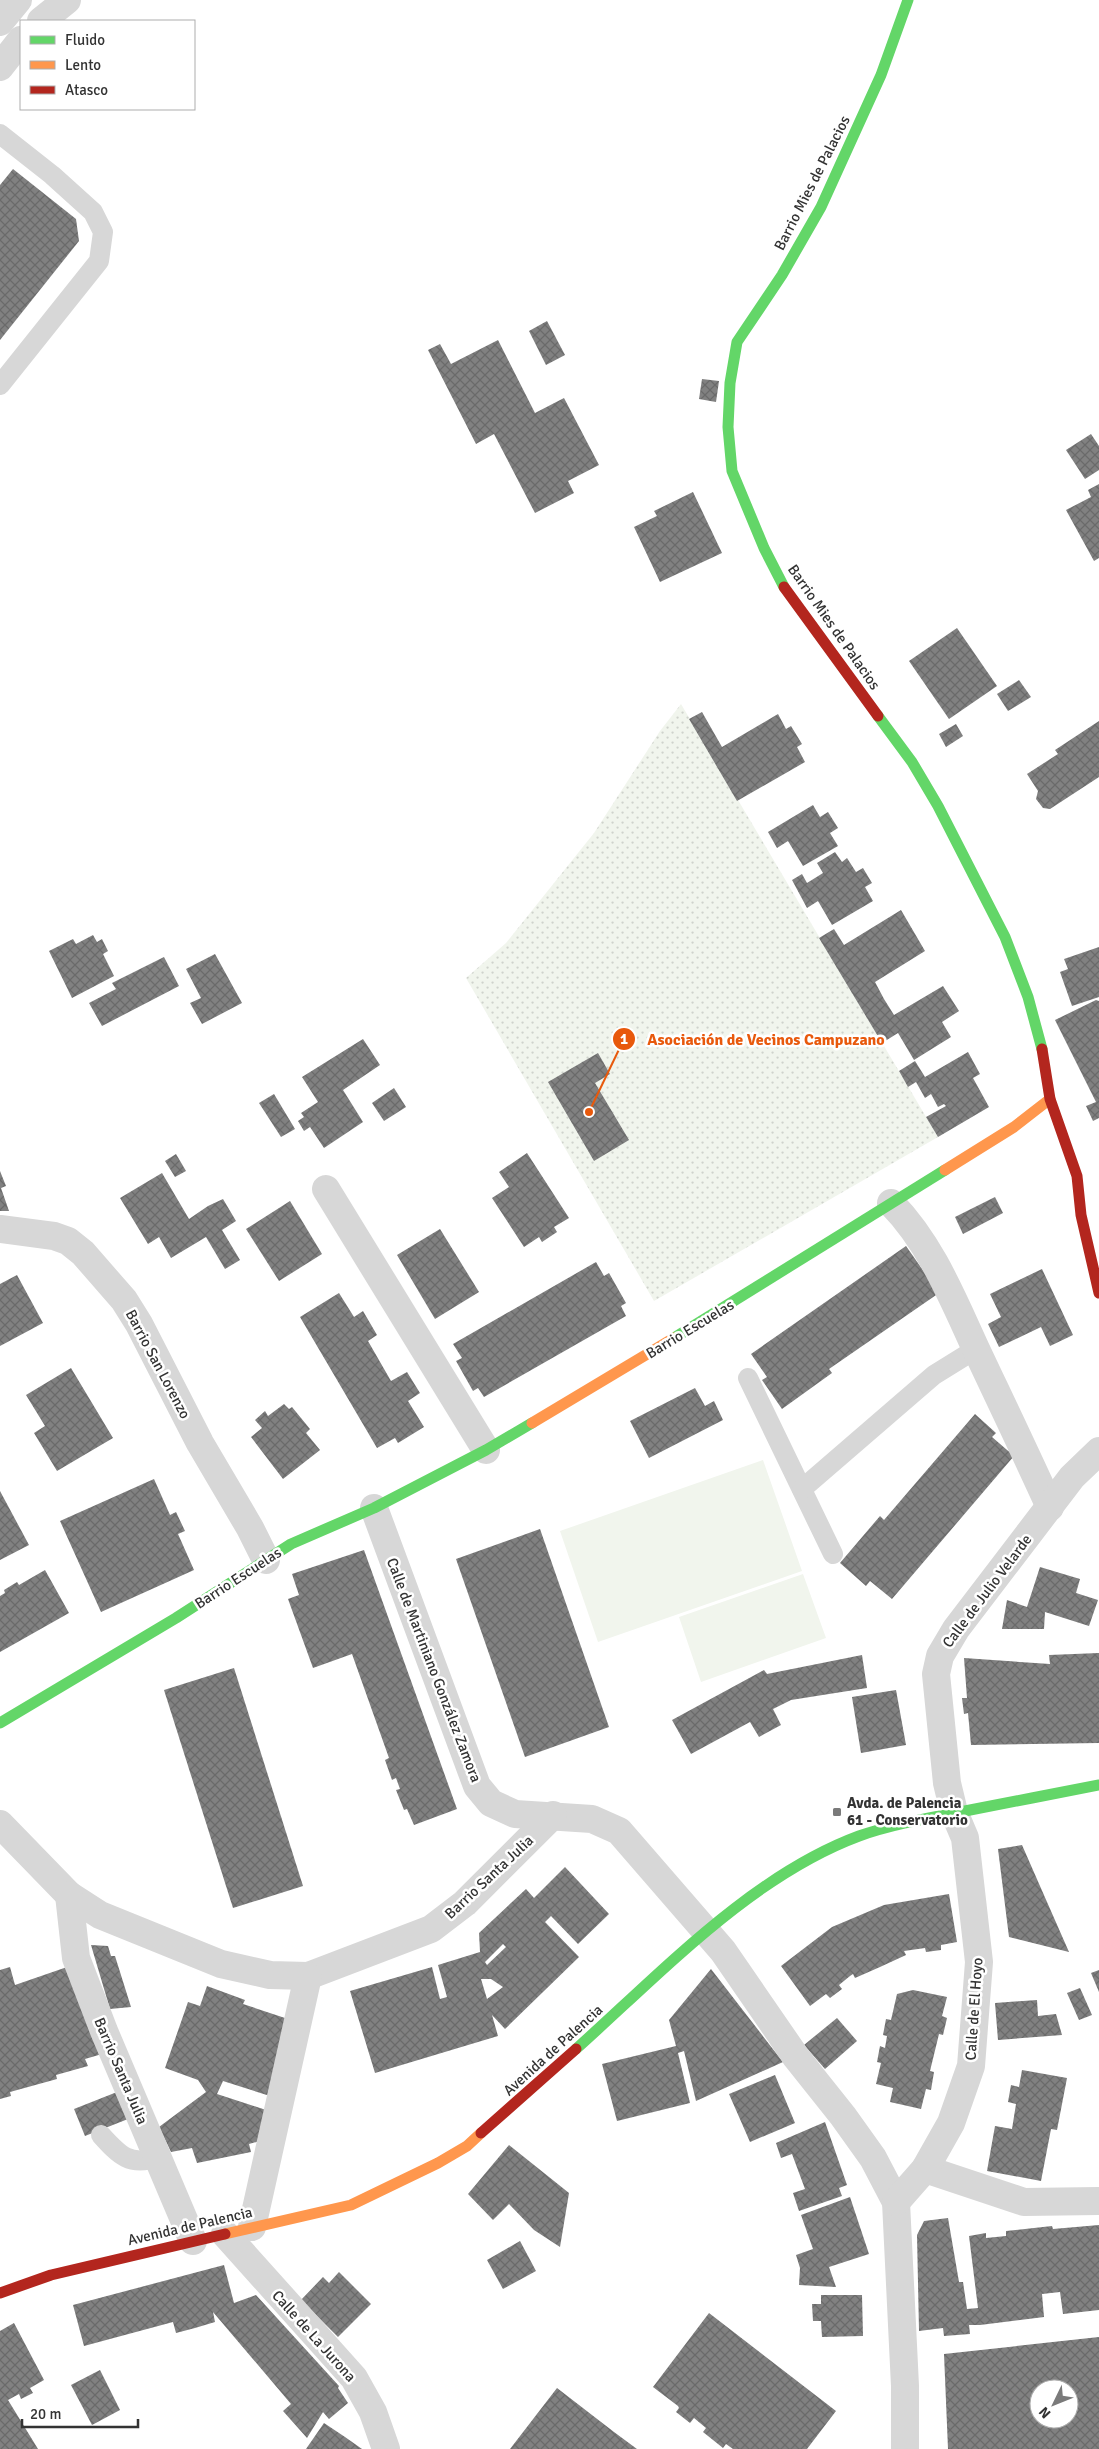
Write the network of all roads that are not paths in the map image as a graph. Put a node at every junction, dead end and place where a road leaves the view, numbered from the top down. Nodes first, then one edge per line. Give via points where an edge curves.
1 (18, 0) edge
2 (67, 0) edge
3 (908, 0) edge
4 (42, 20) edge
5 (0, 22) edge
6 (20, 41) edge
7 (0, 67) edge
8 (0, 134) edge
9 (0, 385) edge
10 (1050, 1099) junction
11 (326, 1189) dead end
12 (891, 1203) junction
13 (0, 1229) edge
14 (1099, 1293) edge
15 (976, 1349) junction
16 (748, 1378) dead end
17 (486, 1450) junction
18 (1099, 1451) edge
19 (802, 1489) junction
20 (1050, 1507) junction
21 (374, 1508) junction
22 (833, 1554) dead end
23 (266, 1560) junction
24 (0, 1722) edge
25 (1099, 1785) edge
26 (954, 1812) junction
27 (553, 1815) junction
28 (0, 1824) edge
29 (69, 1895) junction
30 (707, 1932) junction
31 (308, 1976) junction
32 (101, 2135) dead end
33 (158, 2157) junction
34 (925, 2169) junction
35 (1099, 2201) edge
36 (896, 2202) junction
37 (252, 2227) junction
38 (225, 2234) junction
39 (194, 2241) junction
40 (0, 2293) edge
41 (386, 2449) edge
42 (905, 2449) edge

1 - 5 street
2 - 4 street
3 - 10 main road, Barrio Mies de Palacios via 881,75 821,207 782,275 737,342 730,383 728,427 732,471 764,548 788,594 912,762 1005,938 1028,997 1045,1062
6 - 7 street
8 - 9 lane via 93,212 103,232 99,261
10 - 12 main road, Barrio Escuelas via 1014,1127
10 - 14 main road, Barrio Mies de Palacios via 1077,1176 1081,1215
11 - 17 street
12 - 15 street via 905,1217 934,1260
12 - 17 main road, Barrio Escuelas via 725,1308
13 - 23 street, Barrio San Lorenzo via 68,1241 83,1253 124,1300
15 - 19 lane via 934,1375
15 - 20 street
16 - 19 lane
17 - 21 main road, Barrio Escuelas
18 - 20 street, Calle de Julio Velarde via 1072,1477
19 - 22 lane
20 - 26 street, Calle de Julio Velarde via 956,1629 938,1662 936,1674 947,1783
21 - 23 main road, Barrio Escuelas via 291,1544
21 - 27 street, Calle de Martiniano González Zamora via 477,1786 491,1803 515,1814
23 - 24 main road, Barrio Escuelas via 176,1618
25 - 26 main road, Avenida de Palencia
26 - 30 main road, Avenida de Palencia via 893,1825 804,1861 771,1881
26 - 34 street, Calle de El Hoyo via 965,1838 978,1962 970,2066 951,2123
27 - 30 street, Calle de Martiniano González Zamora via 592,1818 619,1831
27 - 31 street, Barrio Santa Julia via 464,1903 431,1928
28 - 29 street, Barrio Santa Julia
29 - 31 street, Barrio Santa Julia via 100,1915 221,1964 270,1974
29 - 33 street, Barrio Santa Julia via 76,1958
30 - 36 street via 873,2158
30 - 37 main road, Avenida de Palencia via 467,2146 427,2170 351,2205
31 - 37 street
32 - 33 lane via 115,2151 129,2160 144,2162
33 - 39 street, Barrio Santa Julia
34 - 35 street via 1024,2202
34 - 36 street, Calle de El Hoyo
36 - 42 street
37 - 38 main road, Avenida de Palencia
38 - 39 main road, Avenida de Palencia
38 - 41 street, Calle de La Jurona via 354,2378 373,2412
39 - 40 main road, Avenida de Palencia via 51,2275

